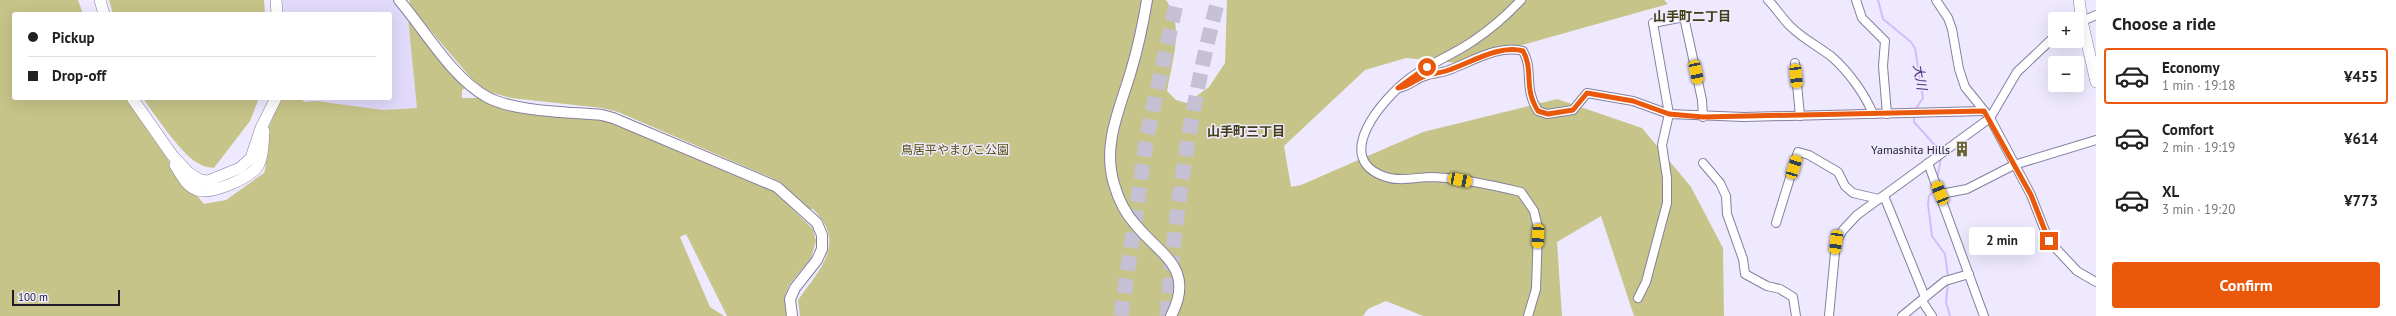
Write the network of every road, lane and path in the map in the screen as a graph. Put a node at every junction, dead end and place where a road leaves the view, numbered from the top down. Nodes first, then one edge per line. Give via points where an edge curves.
1 (100, 0) edge
2 (276, 0) edge
3 (399, 0) edge
4 (1147, 0) edge
5 (1521, 0) edge
6 (1768, 0) edge
7 (1856, 0) edge
8 (1936, 0) edge
9 (2079, 0) edge
10 (103, 12) edge
11 (277, 12) edge
12 (2079, 12) edge
13 (2096, 15) edge
14 (2084, 20) edge
15 (2084, 38) edge
16 (2048, 43) edge
17 (1795, 63) dead end
18 (2094, 70) edge
19 (2096, 82) edge
20 (1398, 88) junction
21 (133, 100) edge
22 (275, 100) edge
23 (1669, 114) junction
24 (1873, 114) junction
25 (1887, 114) junction
26 (1987, 114) junction
27 (1800, 116) junction
28 (1703, 117) junction
29 (2096, 140) edge
30 (1704, 163) dead end
31 (1928, 164) junction
32 (2014, 165) junction
33 (1941, 194) junction
34 (1881, 197) junction
35 (1776, 224) dead end
36 (1969, 274) junction
37 (2096, 282) edge
38 (1638, 298) dead end
39 (1924, 299) junction
40 (792, 316) edge
41 (1171, 316) edge
42 (1528, 316) edge
43 (1796, 316) edge
44 (1829, 316) edge
45 (1902, 316) edge
46 (1932, 316) edge
47 (1984, 316) edge

1 - 10 main road
2 - 11 main road
3 - 40 street via 460,75 488,98 520,107 602,114 777,187 817,224 822,235 822,249 817,260 795,288 790,299
4 - 41 street via 1131,71 1112,130 1110,156 1114,183 1126,211 1135,225 1169,258 1176,272 1178,302
5 - 20 street via 1496,25
6 - 24 street via 1790,26 1844,70 1868,102
7 - 25 street via 1862,18 1885,41 1883,66
8 - 26 street via 1952,29 1965,87
9 - 12 main road
13 - 14 street
15 - 18 main road
16 - 26 street via 2017,72
17 - 27 street
18 - 19 main road
20 - 23 street via 1405,88 1424,76 1449,70 1489,54 1518,50 1523,51 1528,59 1528,92 1538,111 1548,114 1573,110 1587,93 1633,101
20 - 42 street via 1366,130 1361,142 1361,153 1365,163 1373,171 1387,178 1431,177 1460,180 1521,192 1534,211 1538,228 1536,289
21 - 22 main road via 172,155 172,161 185,182 197,190 208,191 248,177 259,165 265,120
23 - 28 street
23 - 28 street via 1653,23 1684,17 1702,100
23 - 38 street via 1662,145 1667,178 1667,203 1646,282
24 - 25 street
24 - 27 street
25 - 26 street
26 - 31 street
26 - 32 street
27 - 28 street
29 - 32 street
30 - 43 street via 1720,183 1726,196 1727,214 1745,274 1794,297
31 - 33 street
31 - 34 street
32 - 33 street via 1967,189
32 - 37 street via 2031,195 2049,241 2077,271
33 - 36 street
34 - 35 street via 1853,193 1845,186 1838,172 1809,155 1798,152
34 - 39 street
34 - 44 street via 1857,215 1836,242
36 - 39 street via 1945,281
36 - 47 street
39 - 45 street
39 - 46 street

